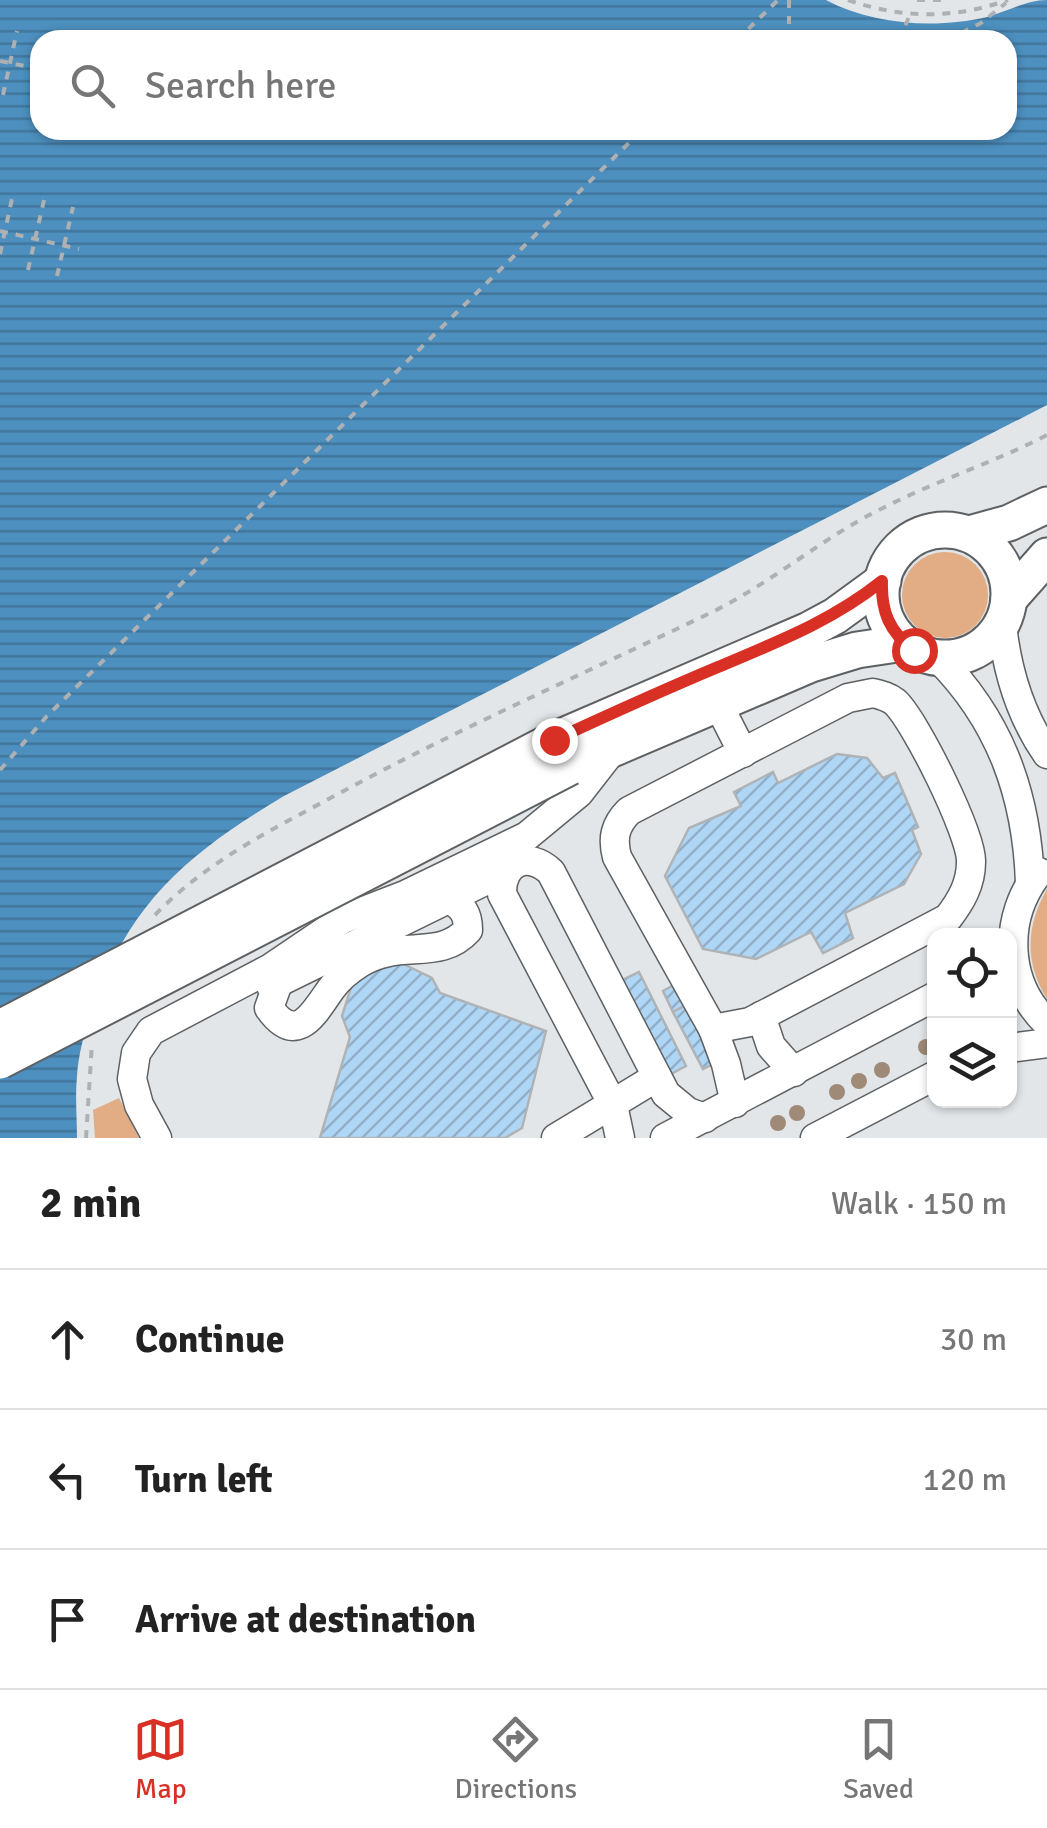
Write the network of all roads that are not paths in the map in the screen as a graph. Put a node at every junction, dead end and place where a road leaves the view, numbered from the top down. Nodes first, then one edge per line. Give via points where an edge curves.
1 (1047, 505) edge
2 (969, 534) junction
3 (1047, 556) edge
4 (882, 581) junction
5 (1006, 612) junction
6 (904, 643) junction
7 (938, 658) junction
8 (717, 702) junction
9 (616, 746) junction
10 (743, 753) junction
11 (562, 754) junction
12 (1047, 754) edge
13 (507, 870) junction
14 (1038, 874) edge
15 (448, 899) junction
16 (343, 918) junction
17 (1008, 926) edge
18 (357, 944) junction
19 (278, 982) junction
20 (927, 1001) edge
21 (761, 1016) junction
22 (208, 1018) dead end
23 (1047, 1022) edge
24 (0, 1028) edge
25 (713, 1029) junction
26 (1047, 1043) edge
27 (1017, 1047) edge
28 (0, 1061) edge
29 (794, 1072) junction
30 (657, 1077) junction
31 (927, 1080) edge
32 (735, 1103) junction
33 (613, 1105) junction
34 (705, 1118) junction
35 (158, 1138) edge
36 (556, 1138) edge
37 (620, 1138) edge
38 (665, 1138) edge
39 (815, 1138) edge

1 - 2 main road
2 - 4 main road via 944,530 909,541
2 - 5 main road via 1000,560 1009,586
3 - 5 main road
4 - 6 main road via 884,615
4 - 11 main road via 835,616 667,689
5 - 7 main road via 989,642 970,654
5 - 12 street via 1005,650 1019,701
6 - 7 main road
6 - 8 main road via 834,656
7 - 14 street via 975,700 1003,748
8 - 9 main road
8 - 10 street
9 - 11 main road
9 - 16 street via 579,793 527,836 405,896
10 - 21 street via 848,698 886,697 924,749 970,845 968,884 948,918
10 - 25 street via 629,811 615,832 618,857
11 - 24 main road, bridge
11 - 28 main road, bridge
13 - 15 street
13 - 30 street via 529,859 551,872
13 - 33 street via 502,894
14 - 17 street
15 - 18 street
15 - 19 street via 468,920 459,940 434,949 400,948 361,962 301,1024 288,1024 269,1008
16 - 18 street
16 - 35 street via 278,964 161,1024 142,1042 132,1080
17 - 23 street via 1019,982
18 - 19 street
19 - 22 street
20 - 29 street
21 - 25 street
21 - 29 street via 771,1046
25 - 32 street
26 - 27 street
29 - 32 street
30 - 33 street
30 - 34 street via 675,1103
31 - 39 street
32 - 34 street
33 - 36 street
33 - 37 street
34 - 38 street

